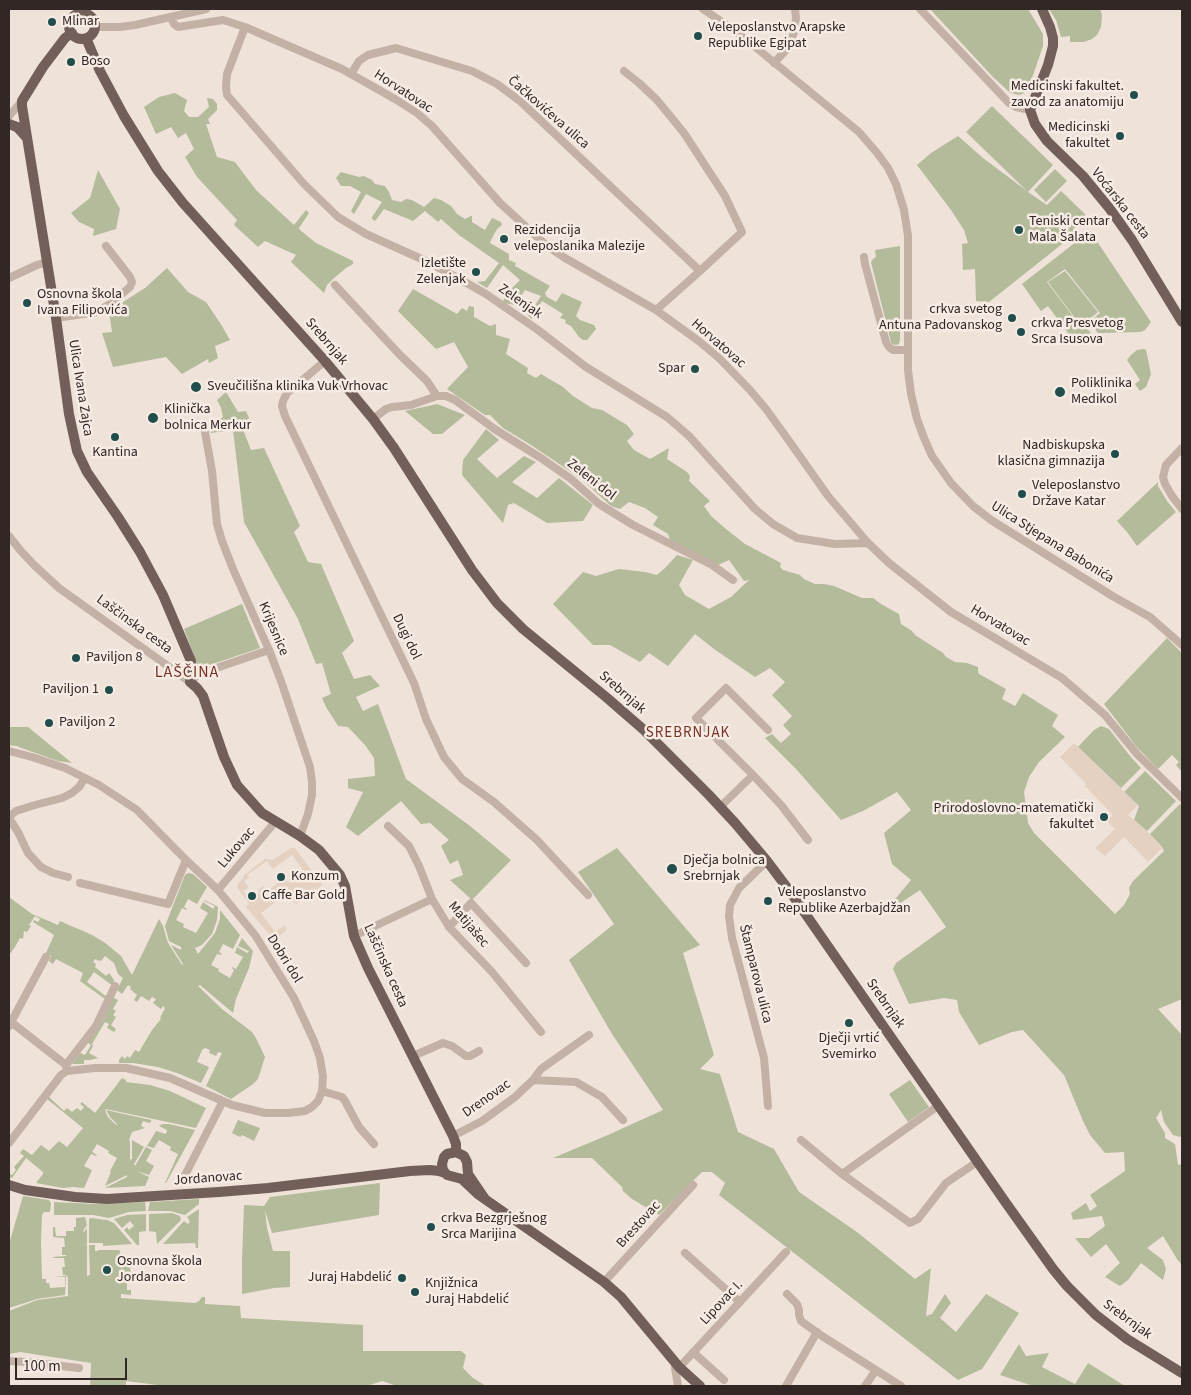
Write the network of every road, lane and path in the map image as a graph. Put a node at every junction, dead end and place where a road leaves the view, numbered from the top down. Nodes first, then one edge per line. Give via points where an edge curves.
1 (206, 9) edge
2 (703, 9) edge
3 (794, 9) edge
4 (920, 9) edge
5 (1042, 9) edge
6 (87, 11) edge
7 (70, 13) edge
8 (171, 18) junction
9 (245, 26) junction
10 (95, 27) junction
11 (72, 33) junction
12 (86, 38) junction
13 (774, 62) junction
14 (624, 70) dead end
15 (351, 74) junction
16 (22, 101) junction
17 (1030, 110) junction
18 (9, 116) edge
19 (9, 124) edge
20 (28, 141) junction
21 (106, 246) dead end
22 (864, 257) dead end
23 (47, 262) junction
24 (700, 271) junction
25 (9, 278) edge
26 (335, 285) dead end
27 (656, 310) junction
28 (56, 318) junction
29 (1182, 322) edge
30 (908, 350) junction
31 (325, 360) junction
32 (437, 396) junction
33 (373, 419) junction
34 (205, 432) dead end
35 (1182, 448) edge
36 (1182, 509) edge
37 (9, 536) edge
38 (868, 543) junction
39 (733, 580) dead end
40 (1182, 645) edge
41 (269, 650) junction
42 (190, 682) junction
43 (768, 730) dead end
44 (9, 751) edge
45 (753, 775) junction
46 (85, 778) junction
47 (1182, 798) edge
48 (720, 806) junction
49 (275, 822) junction
50 (388, 826) dead end
51 (300, 836) junction
52 (808, 840) dead end
53 (186, 860) junction
54 (767, 862) junction
55 (68, 877) dead end
56 (80, 883) dead end
57 (218, 890) junction
58 (588, 896) dead end
59 (432, 900) junction
60 (449, 927) junction
61 (354, 936) junction
62 (46, 957) dead end
63 (526, 962) dead end
64 (115, 986) dead end
65 (10, 1024) edge
66 (541, 1032) dead end
67 (589, 1035) dead end
68 (479, 1051) dead end
69 (413, 1056) junction
70 (67, 1068) junction
71 (533, 1080) junction
72 (322, 1091) junction
73 (223, 1101) junction
74 (768, 1106) dead end
75 (938, 1106) junction
76 (623, 1120) dead end
77 (453, 1136) junction
78 (801, 1140) dead end
79 (9, 1142) edge
80 (374, 1144) dead end
81 (456, 1152) junction
82 (443, 1160) junction
83 (977, 1162) junction
84 (467, 1167) junction
85 (410, 1171) junction
86 (445, 1173) junction
87 (842, 1174) junction
88 (456, 1177) junction
89 (183, 1179) dead end
90 (9, 1185) edge
91 (693, 1185) dead end
92 (485, 1199) junction
93 (786, 1252) dead end
94 (685, 1253) dead end
95 (604, 1282) junction
96 (787, 1294) dead end
97 (740, 1302) junction
98 (817, 1332) junction
99 (694, 1352) junction
100 (9, 1361) edge
101 (676, 1367) junction
102 (79, 1368) dead end
103 (876, 1370) junction
104 (1182, 1373) edge
105 (724, 1380) dead end
106 (697, 1384) edge
107 (679, 1386) edge
108 (786, 1386) edge
109 (865, 1386) edge
110 (901, 1386) edge

1 - 8 street
2 - 13 street, Ulica Stjepana Babonića
3 - 13 street via 794,32 788,49
4 - 17 street via 1009,102
5 - 17 main road via 1050,27 1053,46
6 - 7 main road
6 - 10 main road
7 - 11 main road
8 - 9 street, Horvatovac via 178,27 223,20
8 - 10 street via 120,27
9 - 15 street, Horvatovac
9 - 38 street, Zelenjak via 227,74 227,96 304,184 338,217 486,294 586,367 667,417 773,524 797,538 835,544
10 - 12 main road
11 - 12 main road via 78,38
11 - 16 main road via 43,67
12 - 31 main road, Srebrnjak via 124,116 158,171
13 - 30 street, Ulica Stjepana Babonića via 866,139 896,184 908,236
14 - 24 street via 657,100 684,133 725,196 742,232
15 - 24 street, Čačkovićeva ulica via 359,61 368,55 396,48 472,71 497,84 520,101
15 - 27 street, Horvatovac via 395,99 432,126 500,203 547,246
16 - 18 street
16 - 20 main road, Ulica Ivana Zajca
17 - 29 main road, Voćarska cesta via 1047,141 1083,176 1116,217
19 - 20 main road via 22,131
20 - 23 main road, Ulica Ivana Zajca
21 - 28 street via 130,277 130,287 97,312
22 - 30 street via 888,347
23 - 25 street
23 - 28 main road, Ulica Ivana Zajca
24 - 27 street
26 - 32 street
27 - 38 street, Horvatovac via 700,342 750,390 828,496
28 - 42 main road, Ulica Ivana Zajca via 77,451 163,595 191,661
30 - 40 street, Ulica Stjepana Babonića via 909,384 924,438 932,456 973,506 1153,619
31 - 33 main road, Srebrnjak
31 - 58 street, Dugi dol via 287,393 282,406 414,683 444,757 462,779 537,840
32 - 33 street via 386,409
32 - 39 street, Zeleni dol via 455,400 571,479 599,504
33 - 48 main road, Srebrnjak via 467,563 497,603 523,629 638,725
34 - 41 street, Krijesnice via 217,524
35 - 36 street via 1166,465 1163,477
37 - 42 street, Laščinska cesta via 59,588
38 - 47 street, Horvatovac via 950,612 1062,678 1104,715 1136,754
41 - 42 street via 205,672
41 - 51 street, Krijesnice via 310,767 312,795
42 - 49 main road, Laščinska cesta via 203,696 237,785 262,813
43 - 45 street via 726,688 696,718
44 - 46 street, Dobri dol via 65,768
45 - 48 street
45 - 52 street
46 - 53 street, Dobri dol via 137,810
46 - 55 street via 72,793 16,811 10,816 28,853 41,867
48 - 54 main road, Srebrnjak
49 - 51 main road, Laščinska cesta
49 - 57 street, Lukovac
50 - 59 street, Matijašec via 410,846
51 - 61 main road, Laščinska cesta via 319,850 340,875
53 - 56 street via 168,904
53 - 57 street, Dobri dol
54 - 74 street, Štamparova ulica via 739,888 730,904 729,916 764,1058
54 - 75 main road, Srebrnjak
57 - 72 street, Dobri dol via 255,935 294,998 320,1058
59 - 60 street, Matijašec
59 - 61 street
60 - 63 street via 472,903
60 - 66 street, Matijašec via 492,972
61 - 69 main road, Laščinska cesta
62 - 65 street
64 - 70 street via 96,1026
65 - 70 street
67 - 71 street, Drenovac via 541,1069
68 - 69 street via 466,1056 443,1043
69 - 77 main road, Laščinska cesta
70 - 73 street via 126,1068 170,1078
70 - 79 street
71 - 76 street via 576,1082 602,1097
71 - 77 street, Drenovac via 482,1121
72 - 73 street via 312,1107 288,1113 265,1112
72 - 80 street via 346,1101 359,1127
73 - 89 street
75 - 83 main road, Srebrnjak
75 - 87 street
77 - 81 main road, Laščinska cesta
78 - 87 street
81 - 82 main road
81 - 84 main road via 464,1156
82 - 85 main road, Jordanovac
82 - 86 main road
83 - 87 street via 946,1183 918,1219 910,1223
83 - 104 main road, Srebrnjak via 1053,1268 1083,1303 1127,1339
84 - 88 main road via 462,1175
84 - 92 main road via 468,1174
85 - 86 main road, Jordanovac
85 - 90 main road, Jordanovac via 268,1188 107,1199 75,1198
86 - 88 main road
88 - 92 main road
91 - 95 street, Brestovac
92 - 95 main road
93 - 97 street, Lipovac I.
94 - 97 street
95 - 101 main road via 621,1297
96 - 98 street via 798,1304 802,1321
97 - 99 street, Lipovac I.
98 - 103 street
98 - 108 street
99 - 101 street, Lipovac I.
99 - 105 street
100 - 102 street
101 - 106 main road
101 - 107 street
103 - 109 street
103 - 110 street
106 - 107 street

